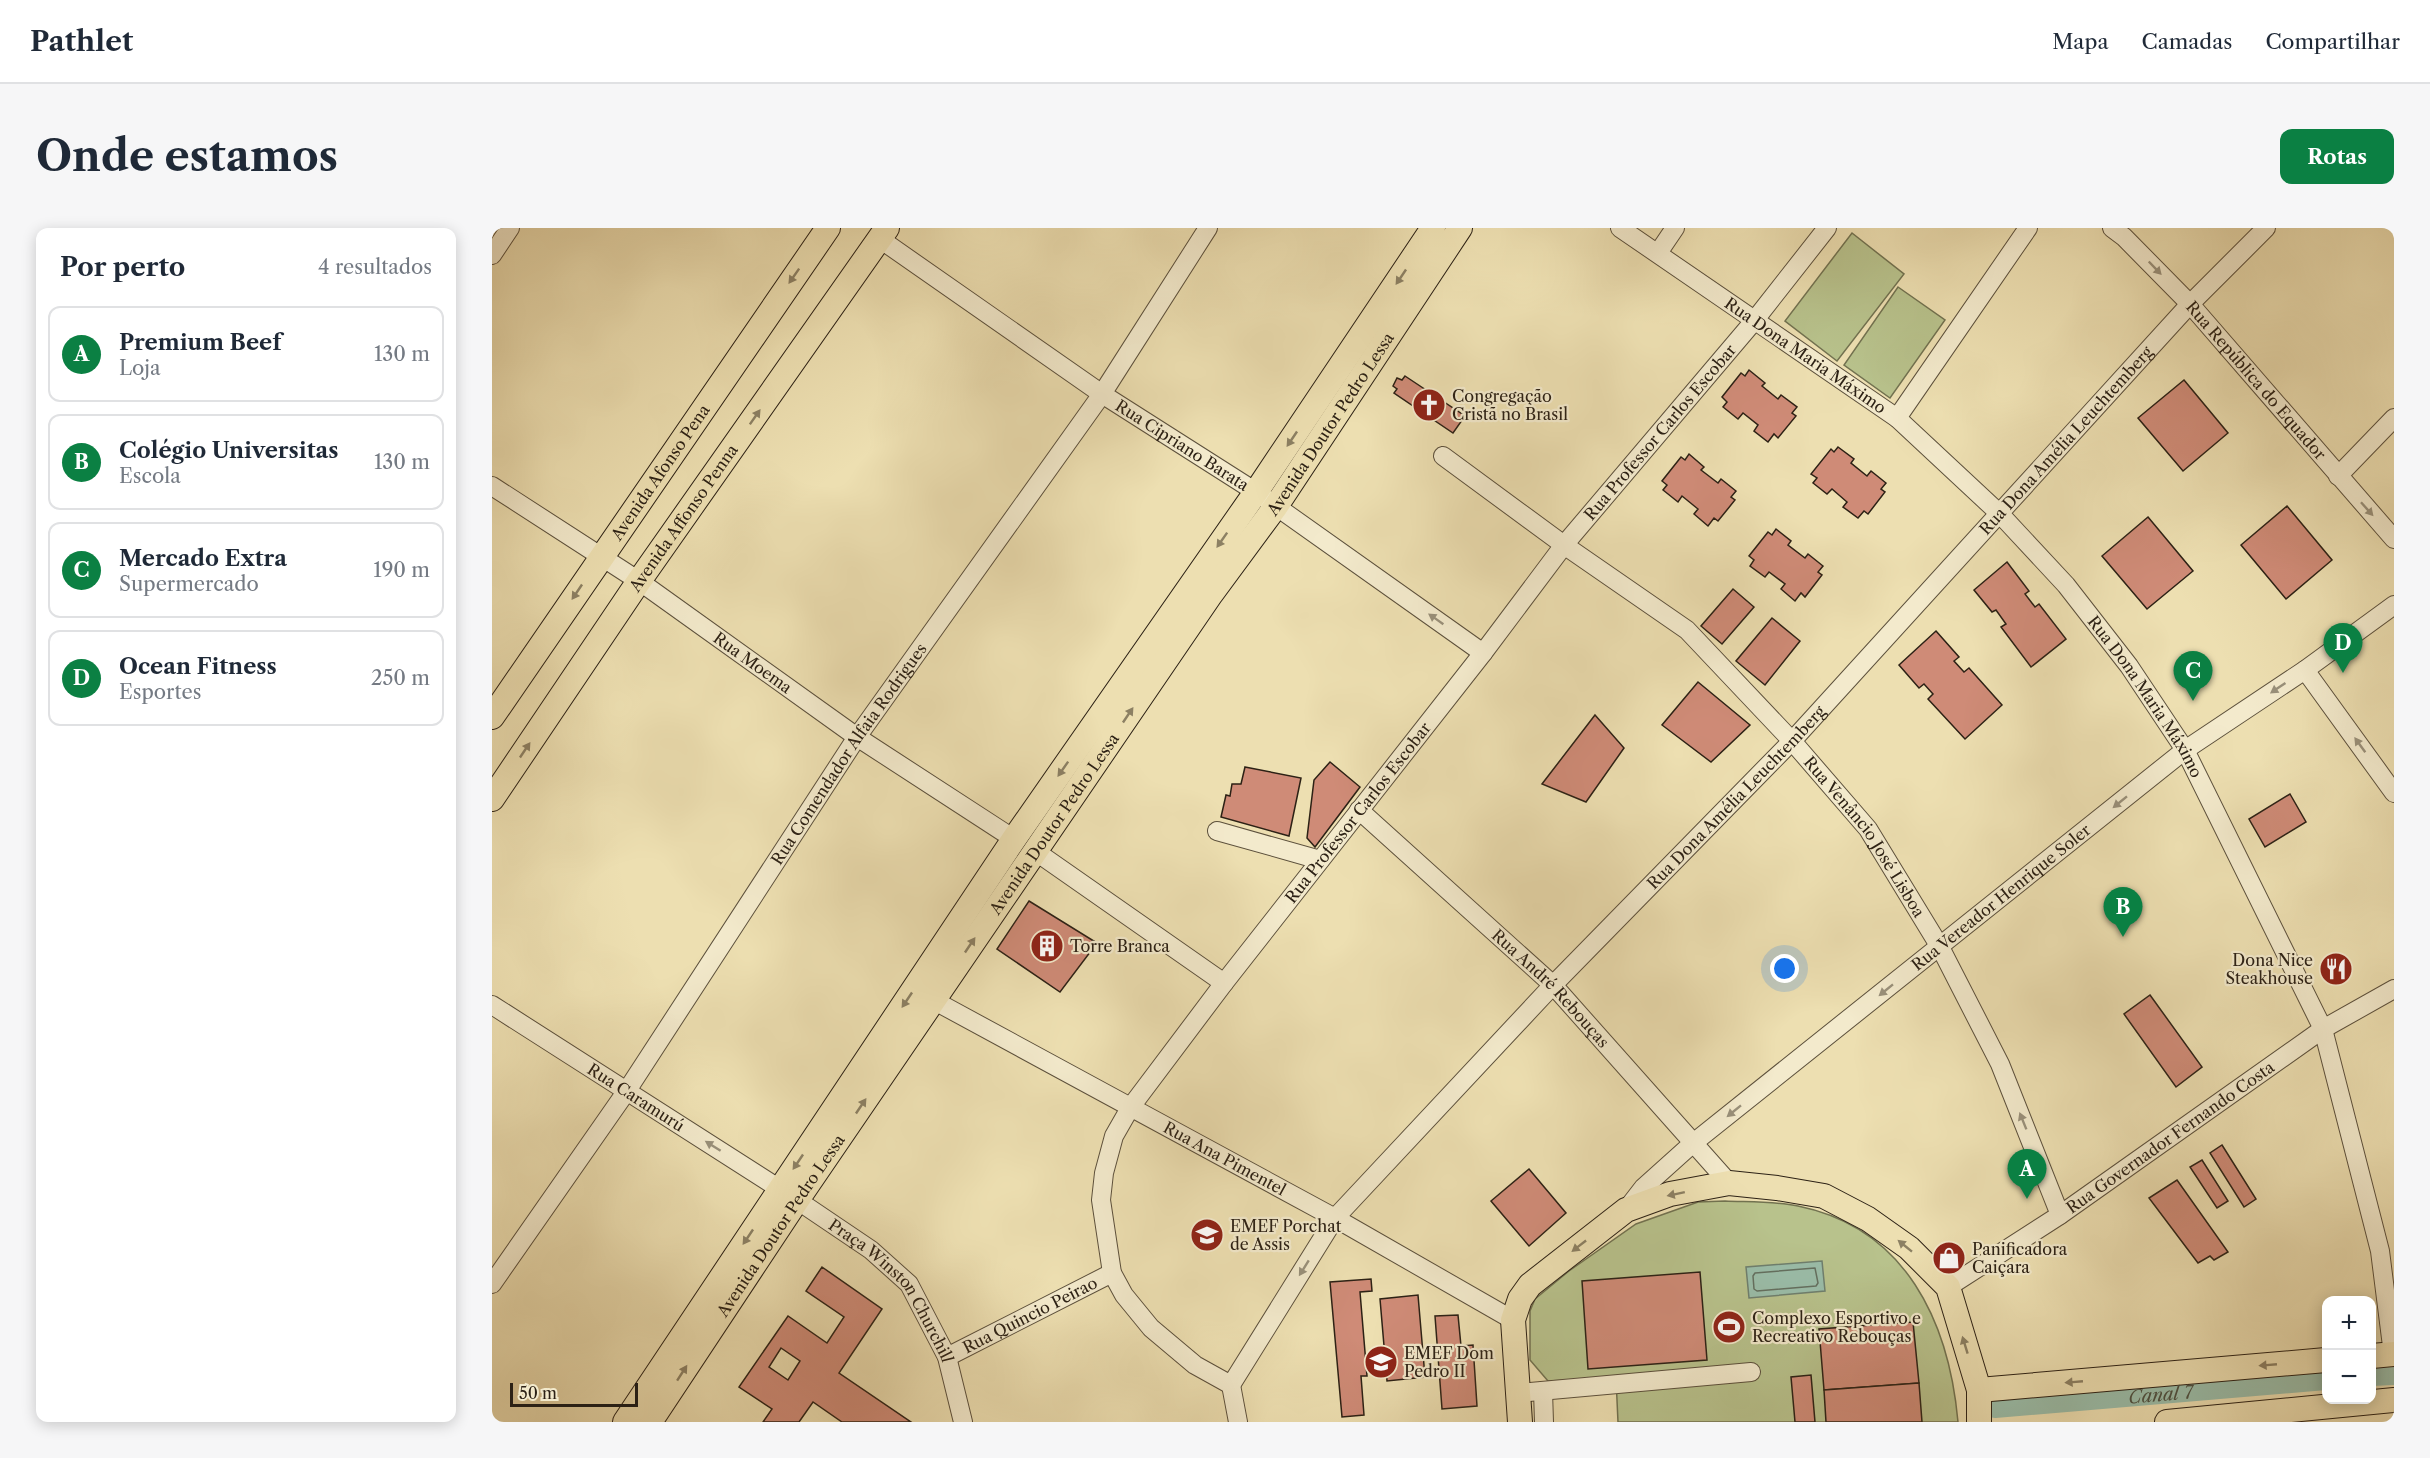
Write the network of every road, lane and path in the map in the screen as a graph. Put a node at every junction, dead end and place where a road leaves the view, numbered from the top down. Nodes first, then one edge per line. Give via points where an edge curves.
1 (510, 228) edge
2 (828, 228) edge
3 (1208, 228) edge
4 (1433, 228) edge
5 (1460, 228) edge
6 (1620, 228) edge
7 (1675, 228) edge
8 (1827, 228) edge
9 (2028, 228) edge
10 (2112, 228) edge
11 (2266, 228) edge
12 (883, 233) edge
13 (1658, 254) junction
14 (492, 255) edge
15 (2190, 304) junction
16 (1754, 321) junction
17 (1102, 394) junction
18 (1897, 418) junction
19 (2394, 418) edge
20 (1443, 456) dead end
21 (2338, 476) junction
22 (492, 486) edge
23 (1256, 492) junction
24 (1276, 506) junction
25 (2000, 514) junction
26 (2394, 539) edge
27 (1564, 546) junction
28 (602, 556) junction
29 (639, 581) junction
30 (2394, 605) edge
31 (1483, 653) junction
32 (2305, 670) junction
33 (492, 717) edge
34 (857, 737) junction
35 (1792, 741) junction
36 (2185, 750) junction
37 (2394, 793) edge
38 (492, 799) edge
39 (1359, 810) junction
40 (1217, 831) dead end
41 (1024, 845) junction
42 (1320, 860) junction
43 (1940, 947) junction
44 (1224, 983) junction
45 (1554, 985) junction
46 (2394, 989) edge
47 (933, 1000) junction
48 (492, 1005) edge
49 (2323, 1029) junction
50 (626, 1092) junction
51 (1130, 1108) junction
52 (1692, 1144) junction
53 (1729, 1184) junction
54 (789, 1194) junction
55 (1626, 1210) junction
56 (2060, 1215) junction
57 (1335, 1218) junction
58 (1112, 1273) junction
59 (492, 1284) edge
60 (1948, 1287) junction
61 (1513, 1320) junction
62 (2386, 1355) edge
63 (947, 1357) junction
64 (2322, 1360) edge
65 (1751, 1372) dead end
66 (1232, 1385) junction
67 (1979, 1390) junction
68 (1543, 1391) junction
69 (2394, 1400) edge
70 (1517, 1413) edge
71 (625, 1422) edge
72 (650, 1422) edge
73 (963, 1422) edge
74 (1238, 1422) edge
75 (1544, 1422) edge
76 (1979, 1422) edge
77 (2167, 1422) edge

1 - 14 street
2 -> 28 main road, Avenida Afonso Pena
3 - 17 street, Rua Comendador Alfaia Rodrigues
4 -> 23 main road, Avenida Doutor Pedro Lessa
5 - 24 main road, Avenida Doutor Pedro Lessa
6 - 13 street, Rua Dona Maria Máximo
7 - 13 street
8 - 16 street, Rua Professor Carlos Escobar
9 - 18 street
10 -> 15 street, Rua República do Equador
11 - 15 street, Rua Dona Amélia Leuchtemberg
12 - 17 street, Rua Cipriano Barata
29 -> 12 main road, Avenida Affonso Penna
13 - 16 street, Rua Dona Maria Máximo
15 - 21 street, Rua República do Equador
15 - 25 street, Rua Dona Amélia Leuchtemberg
16 - 18 street, Rua Dona Maria Máximo
16 - 27 street, Rua Professor Carlos Escobar
17 - 23 street, Rua Cipriano Barata
17 - 34 street, Rua Comendador Alfaia Rodrigues
18 - 25 street, Rua Dona Maria Máximo
19 - 21 street
20 - 27 street, Rua Venâncio José Lisboa
21 -> 26 street, Rua República do Equador
22 - 28 street, Rua Moema
23 - 24 street, Rua Cipriano Barata
23 -> 41 main road, Avenida Doutor Pedro Lessa
31 -> 24 street, Rua Cipriano Barata
41 -> 24 main road, Avenida Doutor Pedro Lessa
25 - 35 street, Rua Dona Amélia Leuchtemberg
25 - 36 street, Rua Dona Maria Máximo via 2066,585 2129,666
27 - 31 street, Rua Professor Carlos Escobar
27 - 35 street, Rua Venâncio José Lisboa via 1687,630
28 - 29 street, Rua Moema
28 -> 33 main road, Avenida Afonso Pena
29 - 34 street, Rua Moema
38 -> 29 main road, Avenida Affonso Penna
30 - 32 street, Rua Vereador Henrique Soler
31 - 39 street, Rua Professor Carlos Escobar
32 -> 36 street, Rua Vereador Henrique Soler
37 -> 32 street
34 - 41 street, Rua Moema
34 - 50 street, Rua Comendador Alfaia Rodrigues
35 - 43 street, Rua Venâncio José Lisboa via 1868,829
35 - 45 street, Rua Dona Amélia Leuchtemberg
36 -> 43 street, Rua Vereador Henrique Soler
36 - 49 street, Rua Dona Maria Máximo
39 - 42 street, Rua Professor Carlos Escobar
39 - 45 street, Rua André Rebouças
40 - 42 street
41 - 44 street, Rua Moema
47 -> 41 main road, Avenida Doutor Pedro Lessa
41 -> 54 main road, Avenida Doutor Pedro Lessa
42 - 44 street, Rua Professor Carlos Escobar
43 -> 52 street, Rua Vereador Henrique Soler
56 -> 43 street, Rua Venâncio José Lisboa via 2000,1064
44 - 51 street, Rua Professor Carlos Escobar
45 - 52 street, Rua André Rebouças
45 - 57 street, Rua Dona Amélia Leuchtemberg
46 - 49 street, Rua Governador Fernando Costa
47 - 51 street, Rua Ana Pimentel
54 -> 47 main road, Avenida Doutor Pedro Lessa
48 - 50 street, Rua Caramurú
49 - 56 street, Rua Governador Fernando Costa
49 - 62 street, Rua Dona Maria Máximo via 2380,1251
54 -> 50 street, Rua Caramurú
50 - 59 street, Rua Comendador Alfaia Rodrigues
51 - 57 street, Rua Ana Pimentel
51 - 58 street, Rua Professor Carlos Escobar via 1114,1136 1101,1200
52 - 53 street, Rua André Rebouças
52 - 55 street, Rua Vereador Henrique Soler via 1642,1188
53 -> 55 main road via 1670,1194
60 -> 53 main road via 1909,1248 1868,1219 1824,1196
54 - 63 street, Praça Winston Churchill via 871,1250 909,1284
54 -> 71 main road, Avenida Doutor Pedro Lessa
72 -> 54 main road, Avenida Doutor Pedro Lessa
55 -> 61 main road via 1530,1285
56 - 60 street, Rua Governador Fernando Costa
57 - 61 street, Rua Ana Pimentel
57 -> 66 street, Rua Dona Amélia Leuchtemberg
58 - 63 street, Rua Quincio Peirao
58 - 66 street, Rua Professor Carlos Escobar via 1150,1328 1194,1365
67 -> 60 main road
61 - 70 main road
63 - 73 street, Praça Winston Churchill
64 -> 67 main road
65 - 68 street
66 - 74 street
67 - 76 main road
68 - 70 street
68 - 75 street
69 - 77 main road

